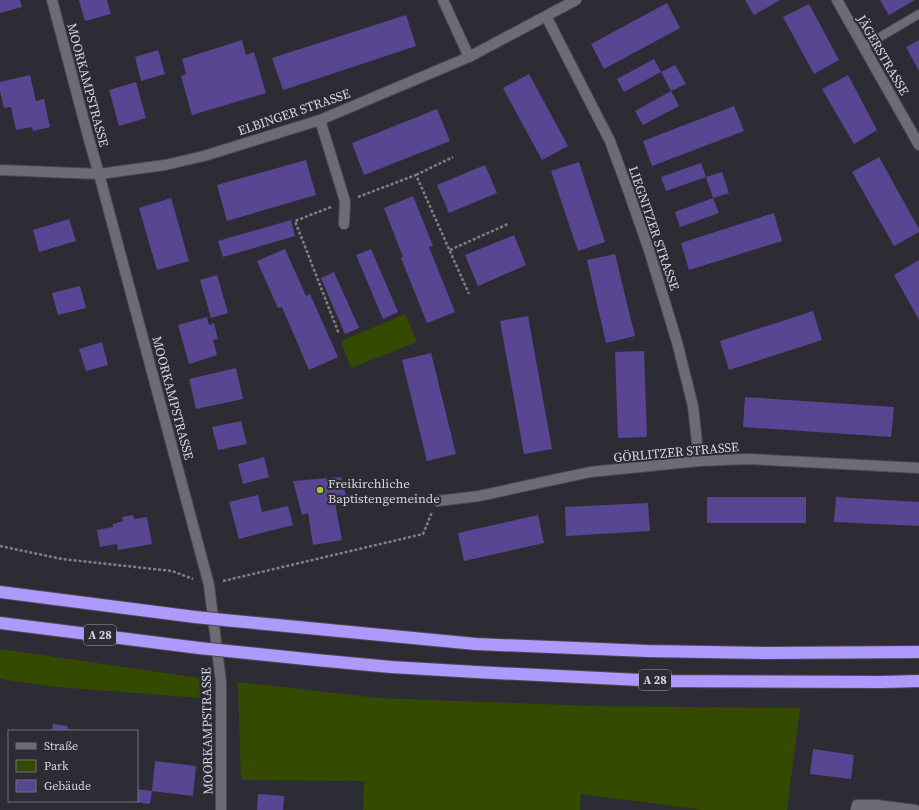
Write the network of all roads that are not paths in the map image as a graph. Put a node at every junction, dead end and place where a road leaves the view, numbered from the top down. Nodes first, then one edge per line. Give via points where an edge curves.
1 (52, 0) edge
2 (443, 0) edge
3 (576, 0) edge
4 (837, 0) edge
5 (919, 14) edge
6 (546, 16) junction
7 (863, 46) junction
8 (469, 57) junction
9 (320, 120) junction
10 (919, 145) edge
11 (0, 170) edge
12 (99, 174) junction
13 (344, 224) dead end
14 (699, 461) junction
15 (919, 468) edge
16 (438, 501) road end
17 (0, 592) edge
18 (0, 623) edge
19 (919, 652) edge
20 (919, 681) edge
21 (221, 810) edge
22 (856, 810) edge
23 (915, 810) edge

1 - 12 street, MOORKAMPSTRASSE
2 - 8 street
3 - 6 street, ELBINGER STRASSE
4 - 7 street, JÄGERSTRASSE
5 - 7 lane
6 - 8 street, ELBINGER STRASSE
6 - 14 street, LIEGNITZER STRASSE via 610,141 649,250 693,406
7 - 10 street, JÄGERSTRASSE
8 - 9 street, ELBINGER STRASSE
9 - 12 street, ELBINGER STRASSE via 204,156 165,165
9 - 13 street via 345,201
11 - 12 street, ELBINGER STRASSE
12 - 21 street, MOORKAMPSTRASSE via 209,585 221,682
14 - 15 street, GÖRLITZER STRASSE via 748,459
14 - 16 street, GÖRLITZER STRASSE via 590,472 479,496
17 - 19 highway, A 28, bridge via 195,617 484,644 648,651
18 - 20 highway, A 28, bridge via 199,648 391,667 484,673 661,681
22 - 23 street via 857,805 876,805

